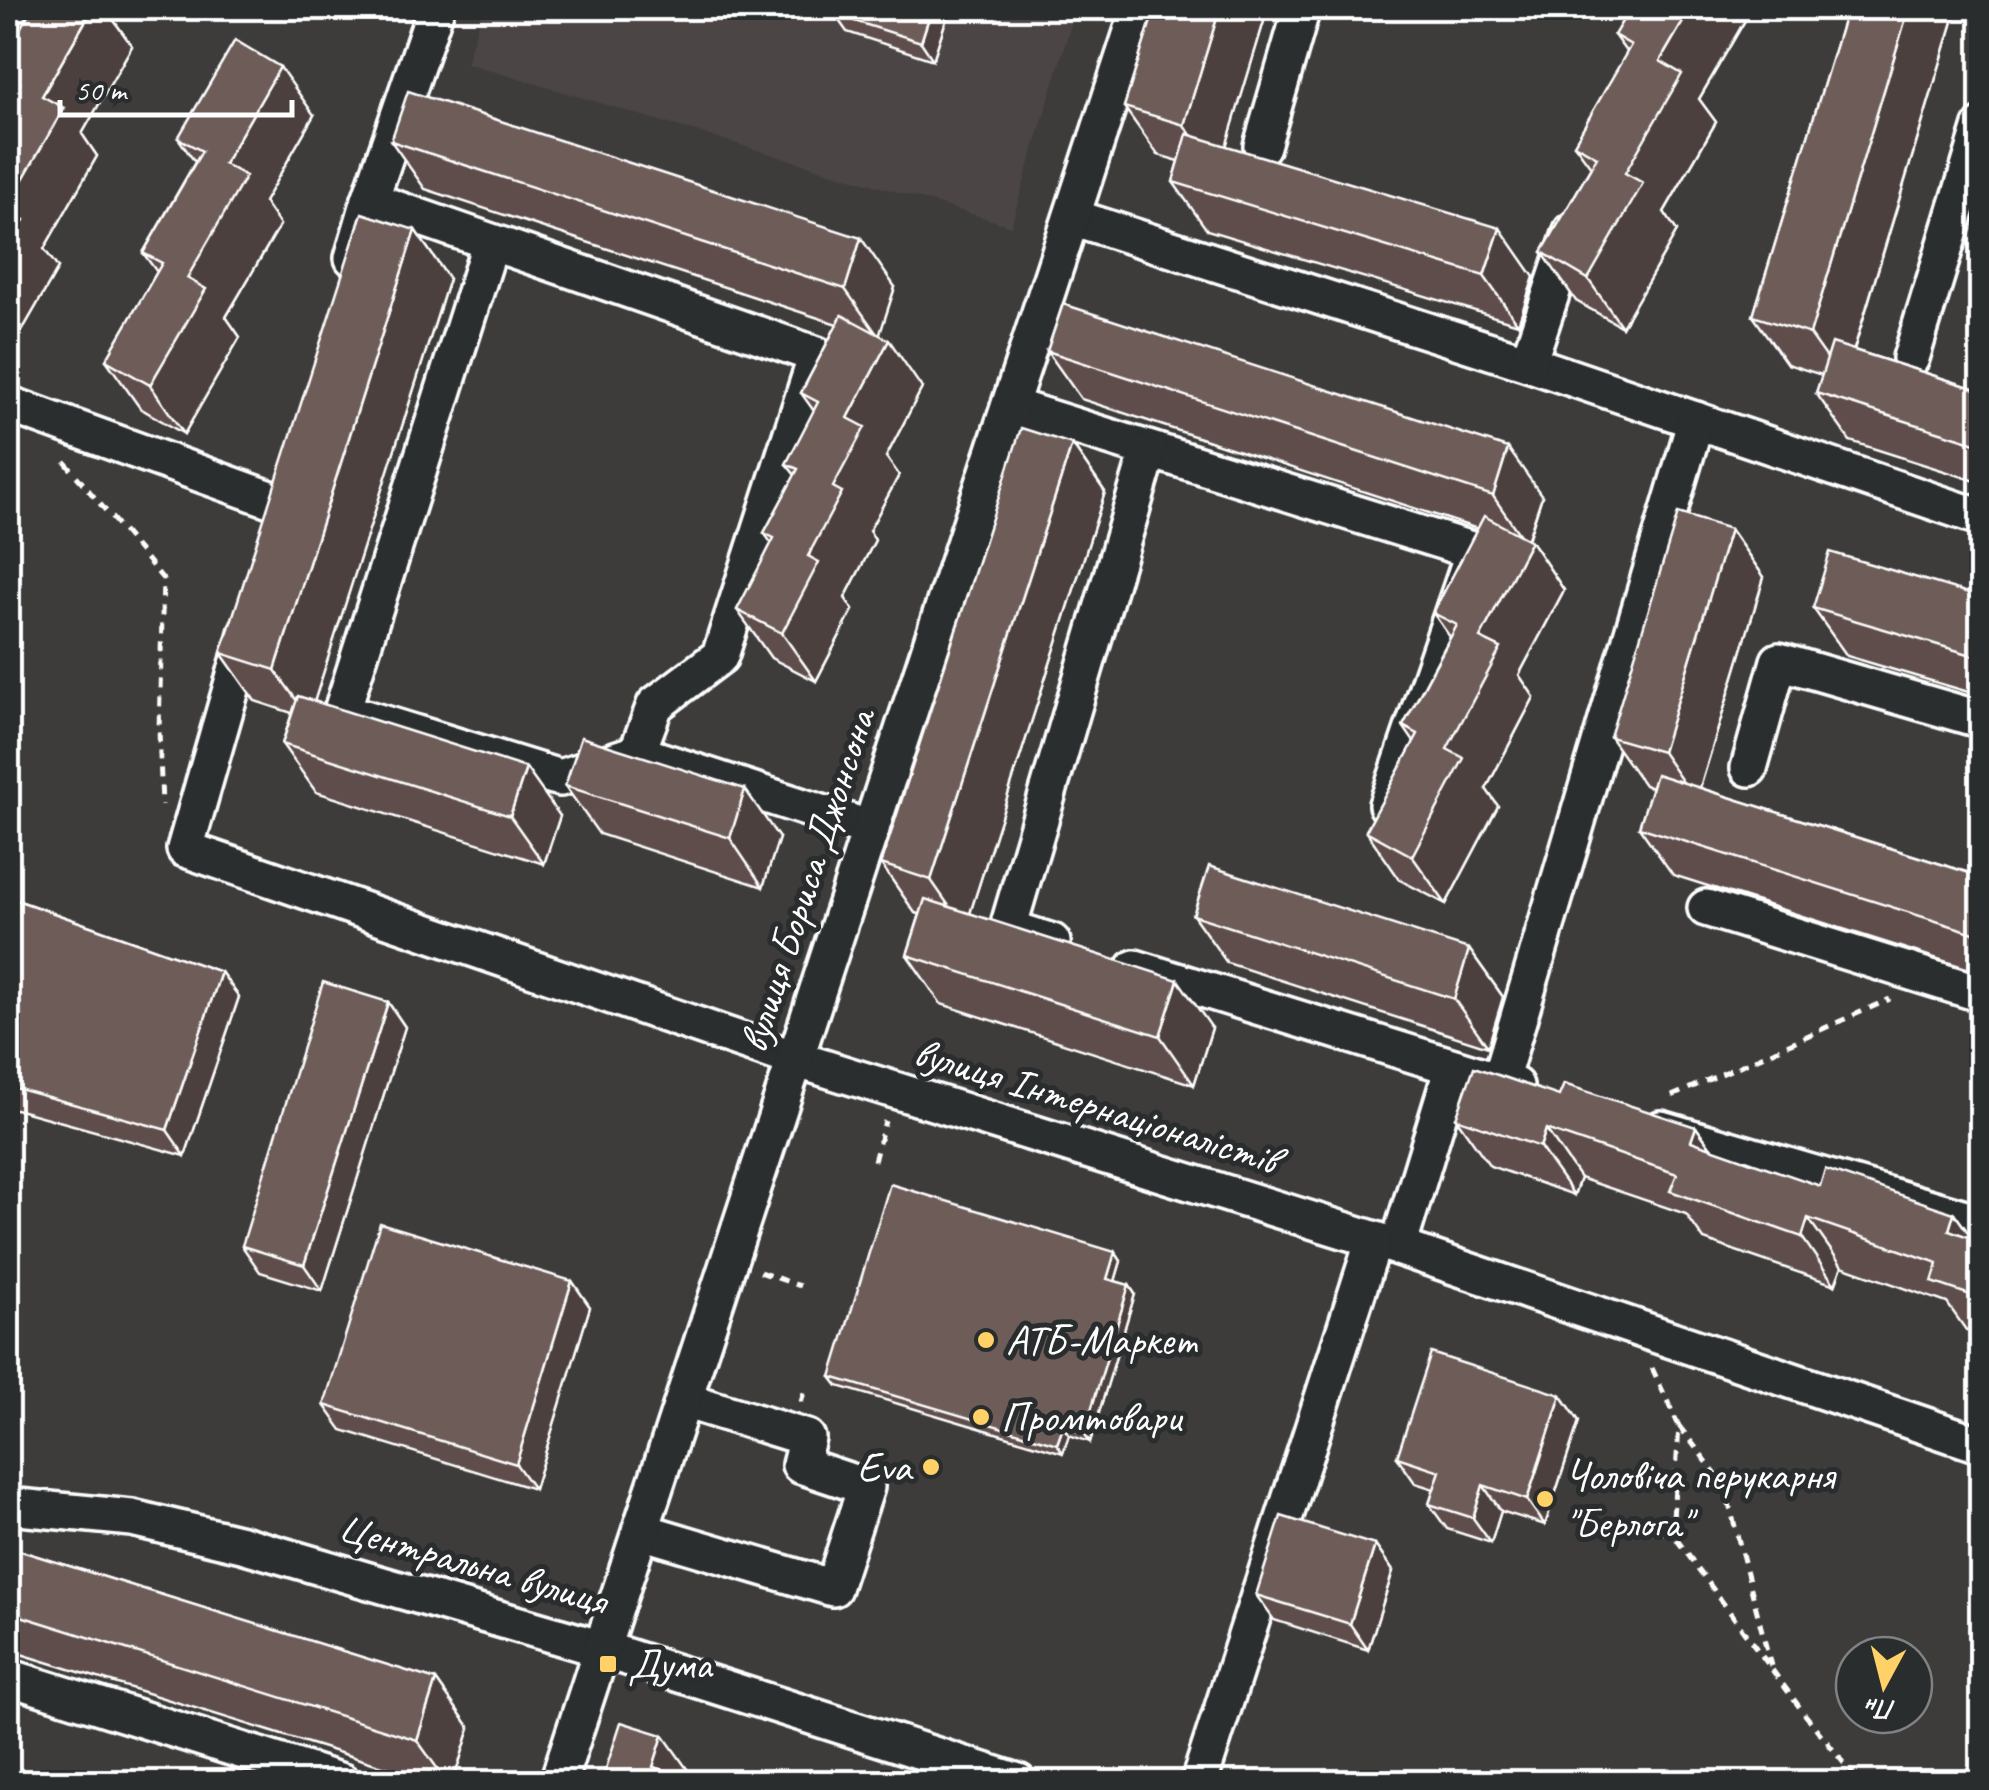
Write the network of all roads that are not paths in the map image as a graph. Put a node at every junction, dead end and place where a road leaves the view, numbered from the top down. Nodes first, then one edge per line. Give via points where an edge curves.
1 (435, 8) edge
2 (1140, 8) edge
3 (1302, 8) edge
4 (1982, 126) edge
5 (1262, 146) dead end
6 (1584, 194) edge
7 (370, 200) junction
8 (1072, 217) junction
9 (492, 242) junction
10 (343, 295) edge
11 (1911, 358) dead end
12 (1528, 363) junction
13 (8, 404) edge
14 (1010, 406) junction
15 (1696, 420) junction
16 (1150, 450) junction
17 (295, 466) edge
18 (284, 504) junction
19 (1982, 518) edge
20 (273, 542) edge
21 (256, 600) edge
22 (1982, 720) edge
23 (637, 753) junction
24 (1749, 768) dead end
25 (1387, 805) edge
26 (871, 829) junction
27 (1706, 908) dead end
28 (1982, 994) edge
29 (796, 1060) junction
30 (1453, 1067) junction
31 (1500, 1081) junction
32 (1553, 1097) edge
33 (1624, 1118) edge
34 (1982, 1224) edge
35 (1386, 1244) junction
36 (684, 1400) junction
37 (1982, 1445) edge
38 (8, 1506) edge
39 (641, 1531) junction
40 (602, 1649) junction
41 (8, 1678) edge
42 (342, 1782) edge
43 (558, 1782) edge
44 (1018, 1782) edge
45 (1198, 1782) edge

1 - 7 street
2 - 8 street, вулиця Бориса Джонсона
3 - 5 street
4 - 11 street
6 - 12 street
7 - 9 street
7 - 10 street
8 - 12 street
8 - 14 street, вулиця Бориса Джонсона
9 - 23 street via 816,356 720,656 655,705
9 - 23 street via 342,711 560,778
12 - 15 street
13 - 18 street
14 - 16 street
14 - 26 street, вулиця Бориса Джонсона
15 - 19 street
15 - 31 street
16 - 25 street via 1474,551
16 - 30 street via 1008,928
17 - 18 street
18 - 20 street
21 - 29 street, вулиця Інтернаціоналістів via 185,850
22 - 24 street via 1780,661
23 - 26 street
26 - 29 street, вулиця Бориса Джонсона
27 - 28 street
29 - 35 street, вулиця Інтернаціоналістів
29 - 36 street, вулиця Бориса Джонсона
30 - 31 street
30 - 35 street
31 - 32 street
33 - 34 street
35 - 37 street, вулиця Інтернаціоналістів
35 - 45 street
36 - 39 street, вулиця Бориса Джонсона
36 - 39 street via 807,1438 800,1465 866,1487 834,1588
38 - 40 street, Центральна вулиця via 132,1518 242,1544
39 - 40 street, вулиця Бориса Джонсона
40 - 43 street, вулиця Бориса Джонсона
40 - 44 street, Центральна вулиця
41 - 42 street

